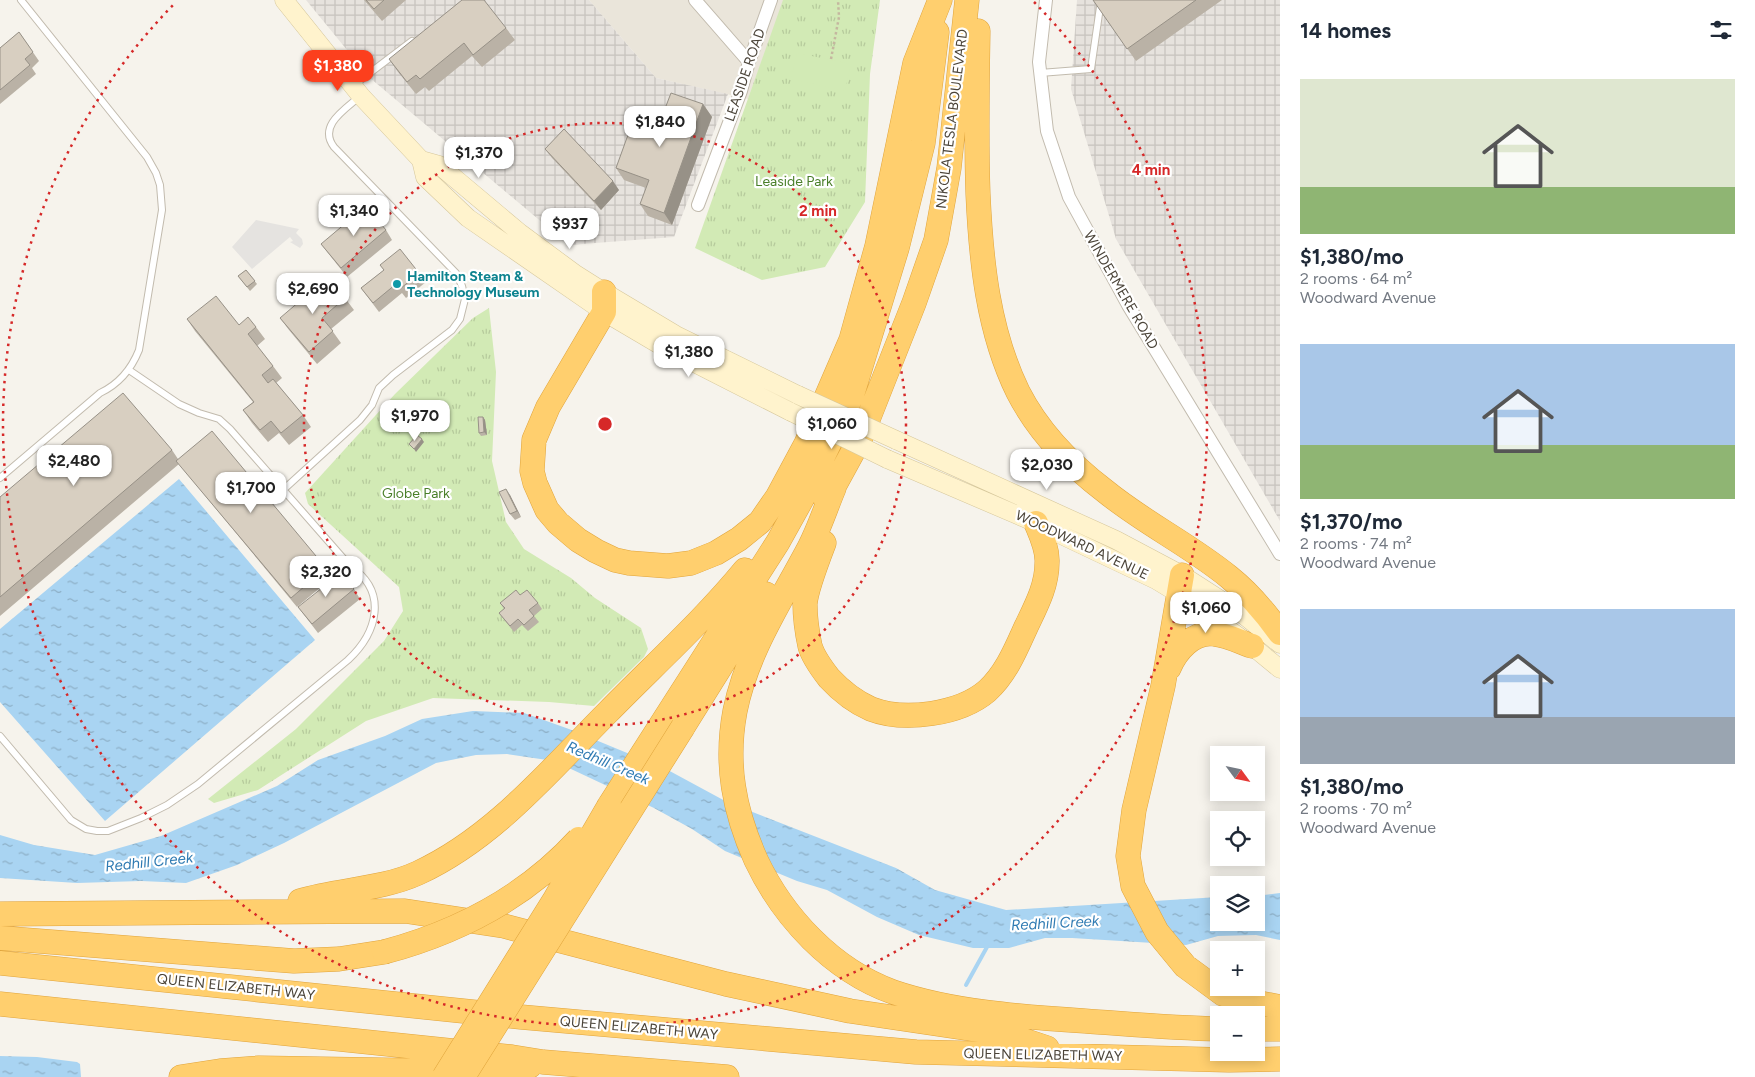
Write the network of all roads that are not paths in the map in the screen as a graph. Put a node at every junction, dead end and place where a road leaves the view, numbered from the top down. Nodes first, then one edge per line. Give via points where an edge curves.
1 (21, 0) edge
2 (284, 0) edge
3 (695, 0) edge
4 (771, 0) edge
5 (940, 0) edge
6 (967, 0) edge
7 (979, 0) edge
8 (1046, 0) edge
9 (1101, 0) edge
10 (420, 35) edge
11 (749, 62) junction
12 (1040, 73) junction
13 (357, 91) junction
14 (698, 206) dead end
15 (604, 302) junction
16 (914, 303) junction
17 (129, 370) junction
18 (0, 478) edge
19 (808, 488) junction
20 (834, 488) junction
21 (283, 490) junction
22 (1036, 523) junction
23 (1280, 554) edge
24 (1181, 585) junction
25 (1280, 633) edge
26 (1280, 644) edge
27 (1252, 646) junction
28 (1280, 669) edge
29 (1163, 686) junction
30 (672, 726) junction
31 (0, 736) edge
32 (609, 806) junction
33 (272, 910) junction
34 (0, 914) edge
35 (0, 938) edge
36 (0, 962) edge
37 (0, 1004) edge
38 (1280, 1007) edge
39 (1210, 1027) edge
40 (1265, 1029) edge
41 (1280, 1029) edge
42 (1068, 1055) junction
43 (1280, 1059) edge
44 (543, 1062) junction
45 (181, 1077) edge
46 (444, 1077) edge
47 (463, 1077) edge
48 (727, 1077) edge

1 - 17 lane via 147,157 158,179 162,210 139,350
2 - 13 main road, WOODWARD AVENUE
3 - 11 street
4 - 11 street, LEASIDE ROAD
5 - 15 highway via 915,63 877,246 851,340 806,444 778,496 760,522 716,553 668,566 615,560 596,552 566,530 541,497 532,471 534,440
5 - 19 highway, NIKOLA TESLA BOULEVARD via 924,143 897,248 852,395
6 - 16 highway, NIKOLA TESLA BOULEVARD via 949,168 936,240
7 - 25 highway via 976,134 980,247 993,324 1019,393 1045,432 1078,468 1120,503 1229,577 1254,600
8 - 12 street, WINDERMERE ROAD
9 - 12 lane via 1091,69
10 - 13 lane
11 - 14 street, LEASIDE ROAD
12 - 23 street, WINDERMERE ROAD via 1047,131 1069,198 1128,305
13 - 15 main road, WOODWARD AVENUE via 420,160 425,177 468,218
13 - 21 lane via 332,122 330,142 456,273 464,292 464,306 452,330 379,388 372,405 360,420
15 - 22 main road, WOODWARD AVENUE, bridge via 665,348 887,459
15 - 24 main road, WOODWARD AVENUE, bridge via 798,395 1116,540
16 - 20 highway, NIKOLA TESLA BOULEVARD via 861,437
16 - 22 highway via 894,375 821,550 805,602 810,648 824,672 847,696 872,709 896,714 920,715 952,709 986,691 1015,652 1044,588 1048,562
17 - 18 lane
17 - 21 lane via 179,404 219,419
19 - 30 highway
19 - 33 highway via 727,592 498,820 447,858 416,874
20 - 30 highway
20 - 39 highway via 811,546 766,625 748,666 733,727 733,790 747,839 765,879 783,907 836,960 892,991 940,1004 1042,1018
21 - 31 lane via 362,576 373,595 375,617 371,631 360,649 348,660 182,795 150,814 108,831 86,829 71,820
22 - 24 main road, WOODWARD AVENUE via 1156,580
24 - 26 main road, WOODWARD AVENUE via 1241,613
24 - 27 main road, WOODWARD AVENUE
24 - 29 highway
27 - 28 main road, WOODWARD AVENUE
27 - 29 highway via 1212,633 1201,635 1181,647 1173,658
29 - 38 highway via 1134,810 1128,856 1133,886 1157,932 1172,952 1199,977 1223,994
30 - 32 highway
30 - 47 highway, bridge
32 - 35 highway, bridge via 560,860 522,890 489,911 418,943 384,952 294,961
32 - 46 highway, bridge
33 - 34 highway
33 - 42 highway via 405,911 504,926 726,984 850,1011 1005,1034
36 - 42 highway, QUEEN ELIZABETH WAY via 728,1037 916,1052
37 - 44 highway via 493,1054
40 - 41 highway
42 - 43 highway, QUEEN ELIZABETH WAY
44 - 45 highway via 504,1072 259,1068
44 - 48 highway

